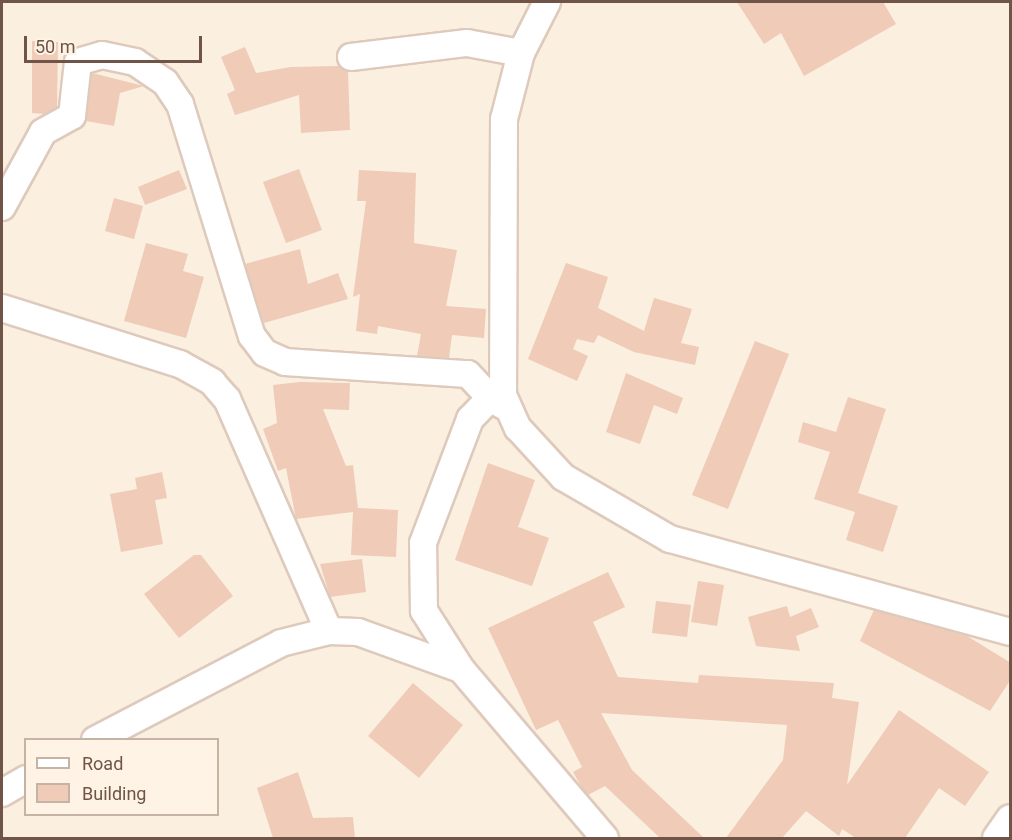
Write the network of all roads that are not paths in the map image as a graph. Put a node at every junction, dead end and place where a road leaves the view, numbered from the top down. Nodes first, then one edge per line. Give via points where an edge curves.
1 (547, 2) edge
2 (520, 53) junction
3 (351, 57) dead end
4 (2, 207) edge
5 (2, 308) edge
6 (498, 403) junction
7 (329, 631) junction
8 (1011, 632) edge
9 (460, 669) junction
10 (99, 738) edge
11 (24, 780) edge
12 (2, 793) edge
13 (1011, 818) edge
14 (605, 838) edge
15 (996, 838) edge

1 - 2 street
2 - 3 street via 467,43
2 - 6 street via 504,119
4 - 6 street via 43,132 72,116 78,62 102,55 135,62 165,82 180,104 252,336 265,353 285,362 468,374
5 - 7 street via 180,364 212,382 227,399
6 - 8 street via 563,477 670,539
6 - 9 street via 470,419 423,543 424,611
7 - 9 street via 358,632
7 - 10 street via 243,659
9 - 14 street
11 - 12 street
13 - 15 street

